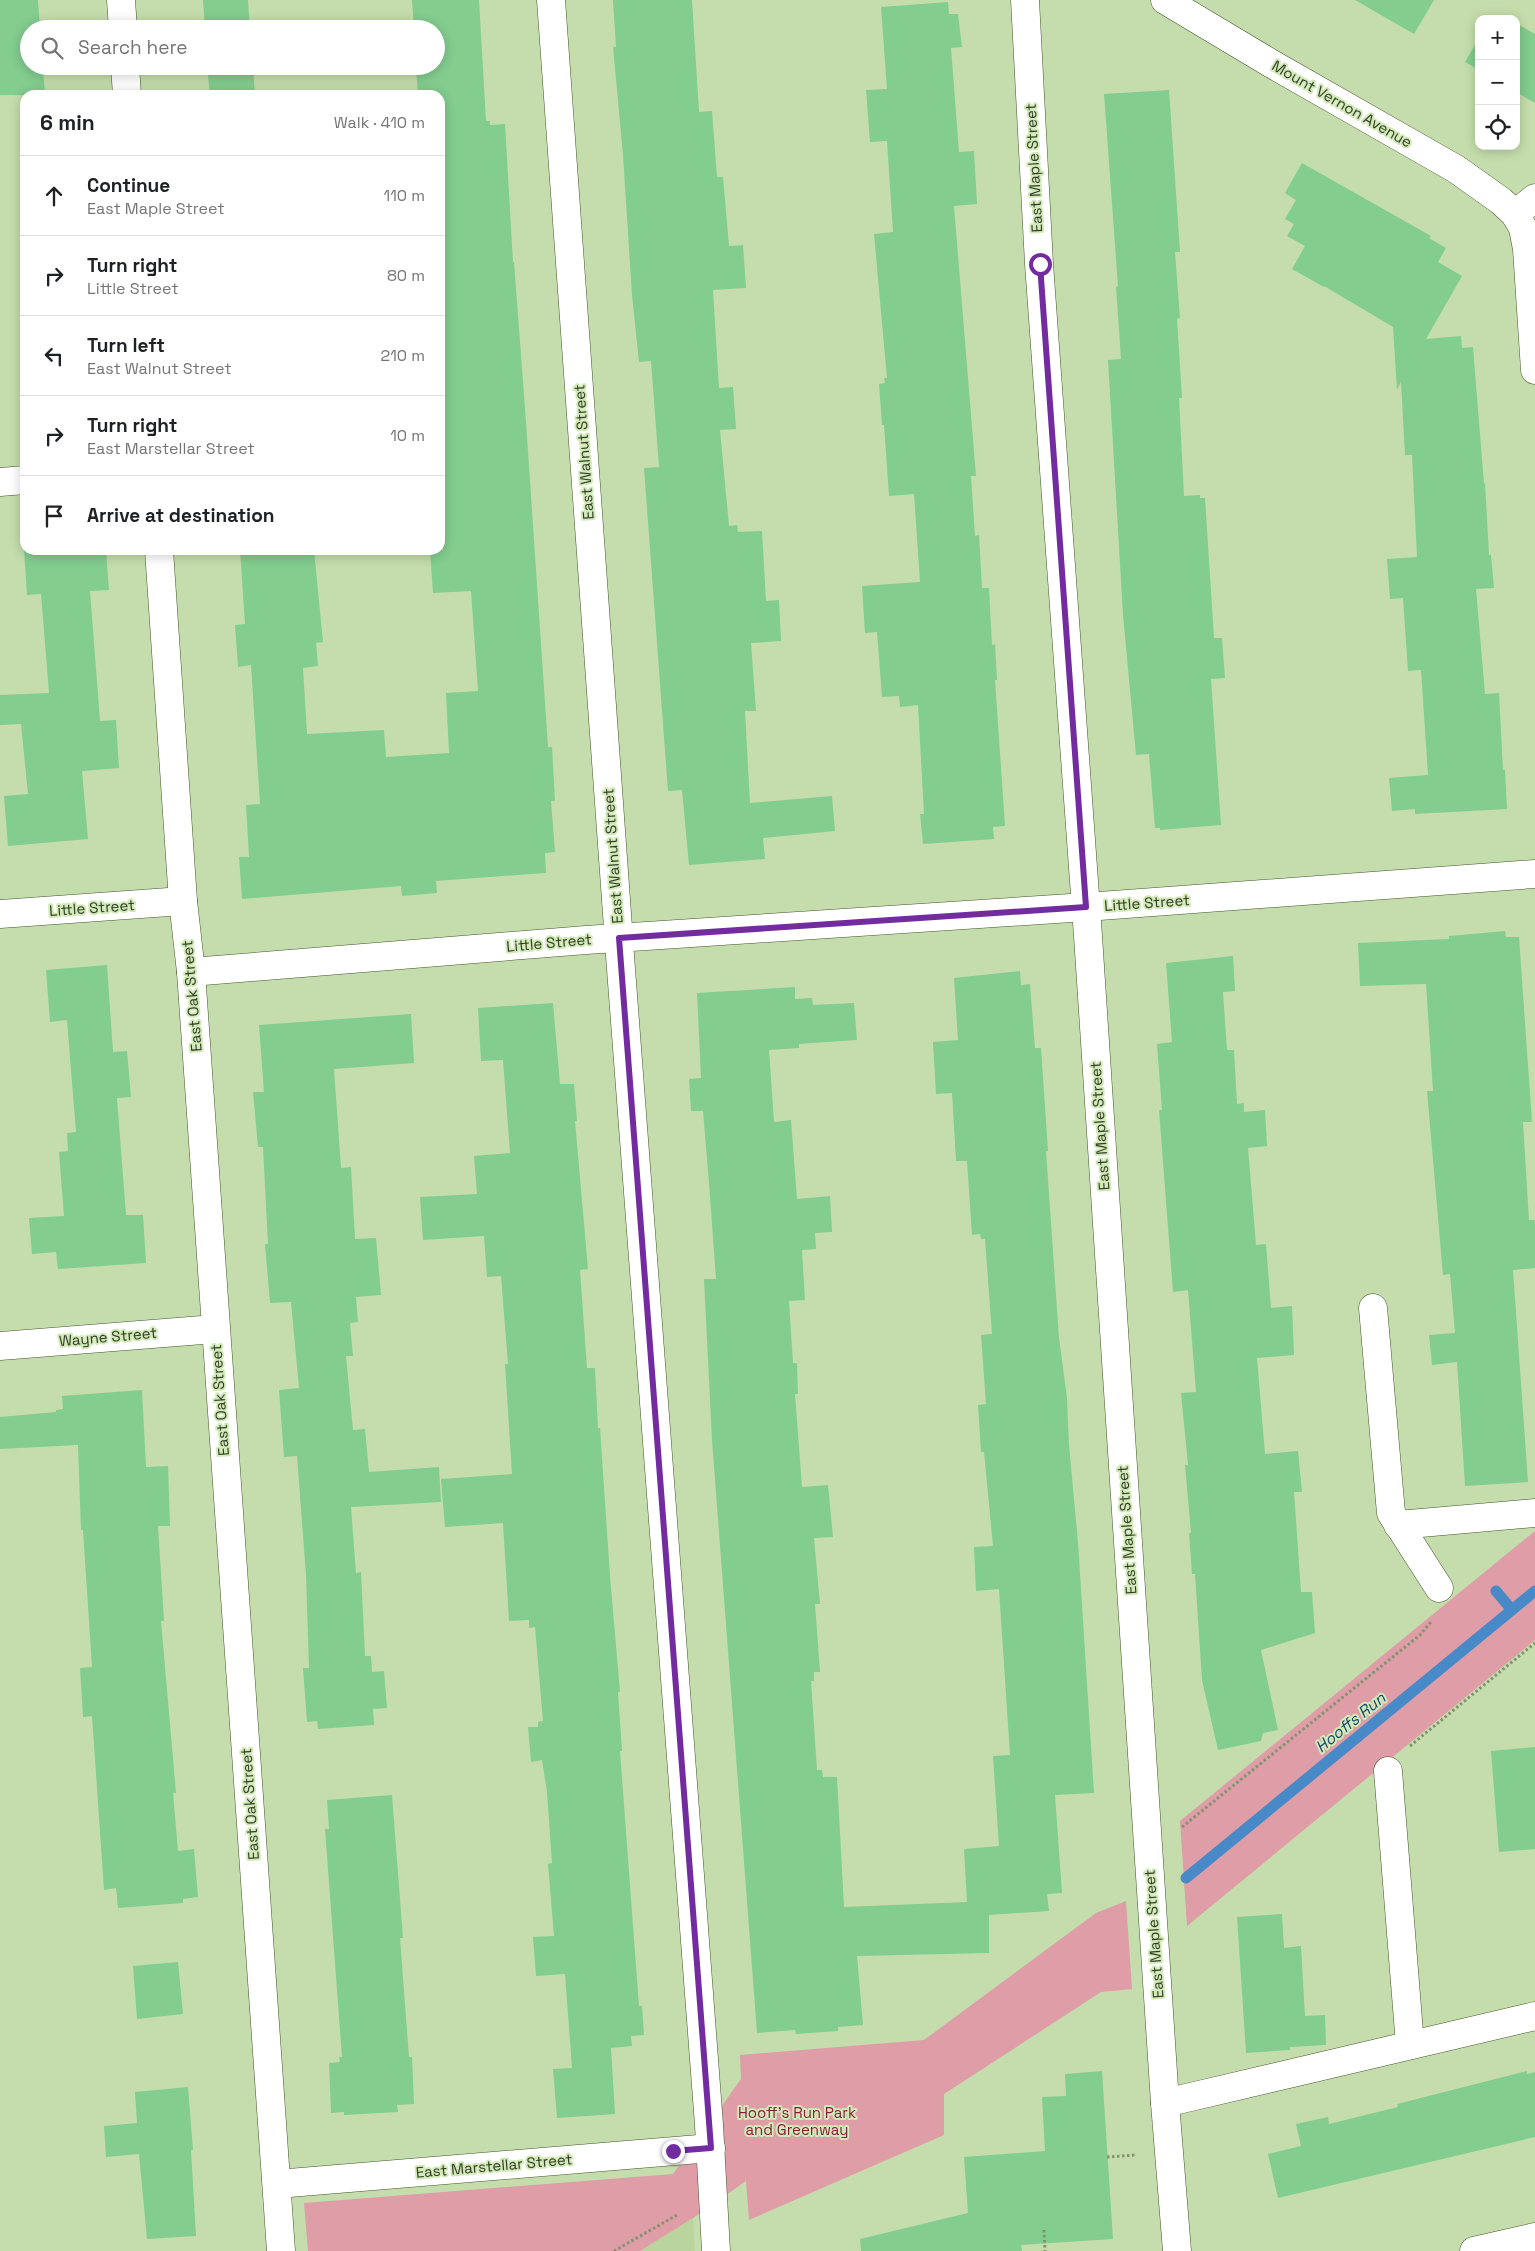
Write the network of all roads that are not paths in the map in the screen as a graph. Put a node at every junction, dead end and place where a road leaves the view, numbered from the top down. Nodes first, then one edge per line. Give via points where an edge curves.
1 (121, 0) edge
2 (551, 0) edge
3 (1025, 0) edge
4 (1165, 0) edge
5 (122, 20) edge
6 (126, 75) edge
7 (127, 90) edge
8 (1525, 206) edge
9 (1535, 370) edge
10 (20, 480) edge
11 (0, 482) edge
12 (159, 555) edge
13 (1535, 874) edge
14 (184, 901) junction
15 (1086, 907) junction
16 (0, 914) edge
17 (619, 938) junction
18 (191, 972) junction
19 (1373, 1308) dead end
20 (215, 1329) junction
21 (0, 1346) edge
22 (1535, 1513) edge
23 (1398, 1525) junction
24 (1438, 1588) dead end
25 (1388, 1771) road end
26 (1535, 2016) edge
27 (1410, 2045) junction
28 (1165, 2102) junction
29 (711, 2148) junction
30 (277, 2184) junction
31 (1535, 2237) edge
32 (281, 2251) edge
33 (716, 2251) edge
34 (1177, 2251) edge
35 (1474, 2251) edge

1 - 5 street
2 - 17 street, East Walnut Street
3 - 15 street, East Maple Street via 1040,264
4 - 8 street, Mount Vernon Avenue via 1456,169 1501,201
6 - 7 street
8 - 9 street via 1523,228
10 - 11 street
12 - 14 street, East Oak Street
13 - 15 street, Little Street
14 - 16 street, Little Street
14 - 18 street, East Oak Street
15 - 17 street, Little Street
15 - 28 street, East Maple Street
17 - 18 street, Little Street
17 - 29 street, East Walnut Street
18 - 20 street, East Oak Street
19 - 23 street via 1391,1513
20 - 21 street, Wayne Street
20 - 30 street, East Oak Street
22 - 23 street
23 - 24 street
25 - 27 street
26 - 27 street
27 - 28 street
28 - 34 street, East Maple Street
29 - 30 street, East Marstellar Street
29 - 33 street, East Walnut Street
30 - 32 street, East Oak Street
31 - 35 street

